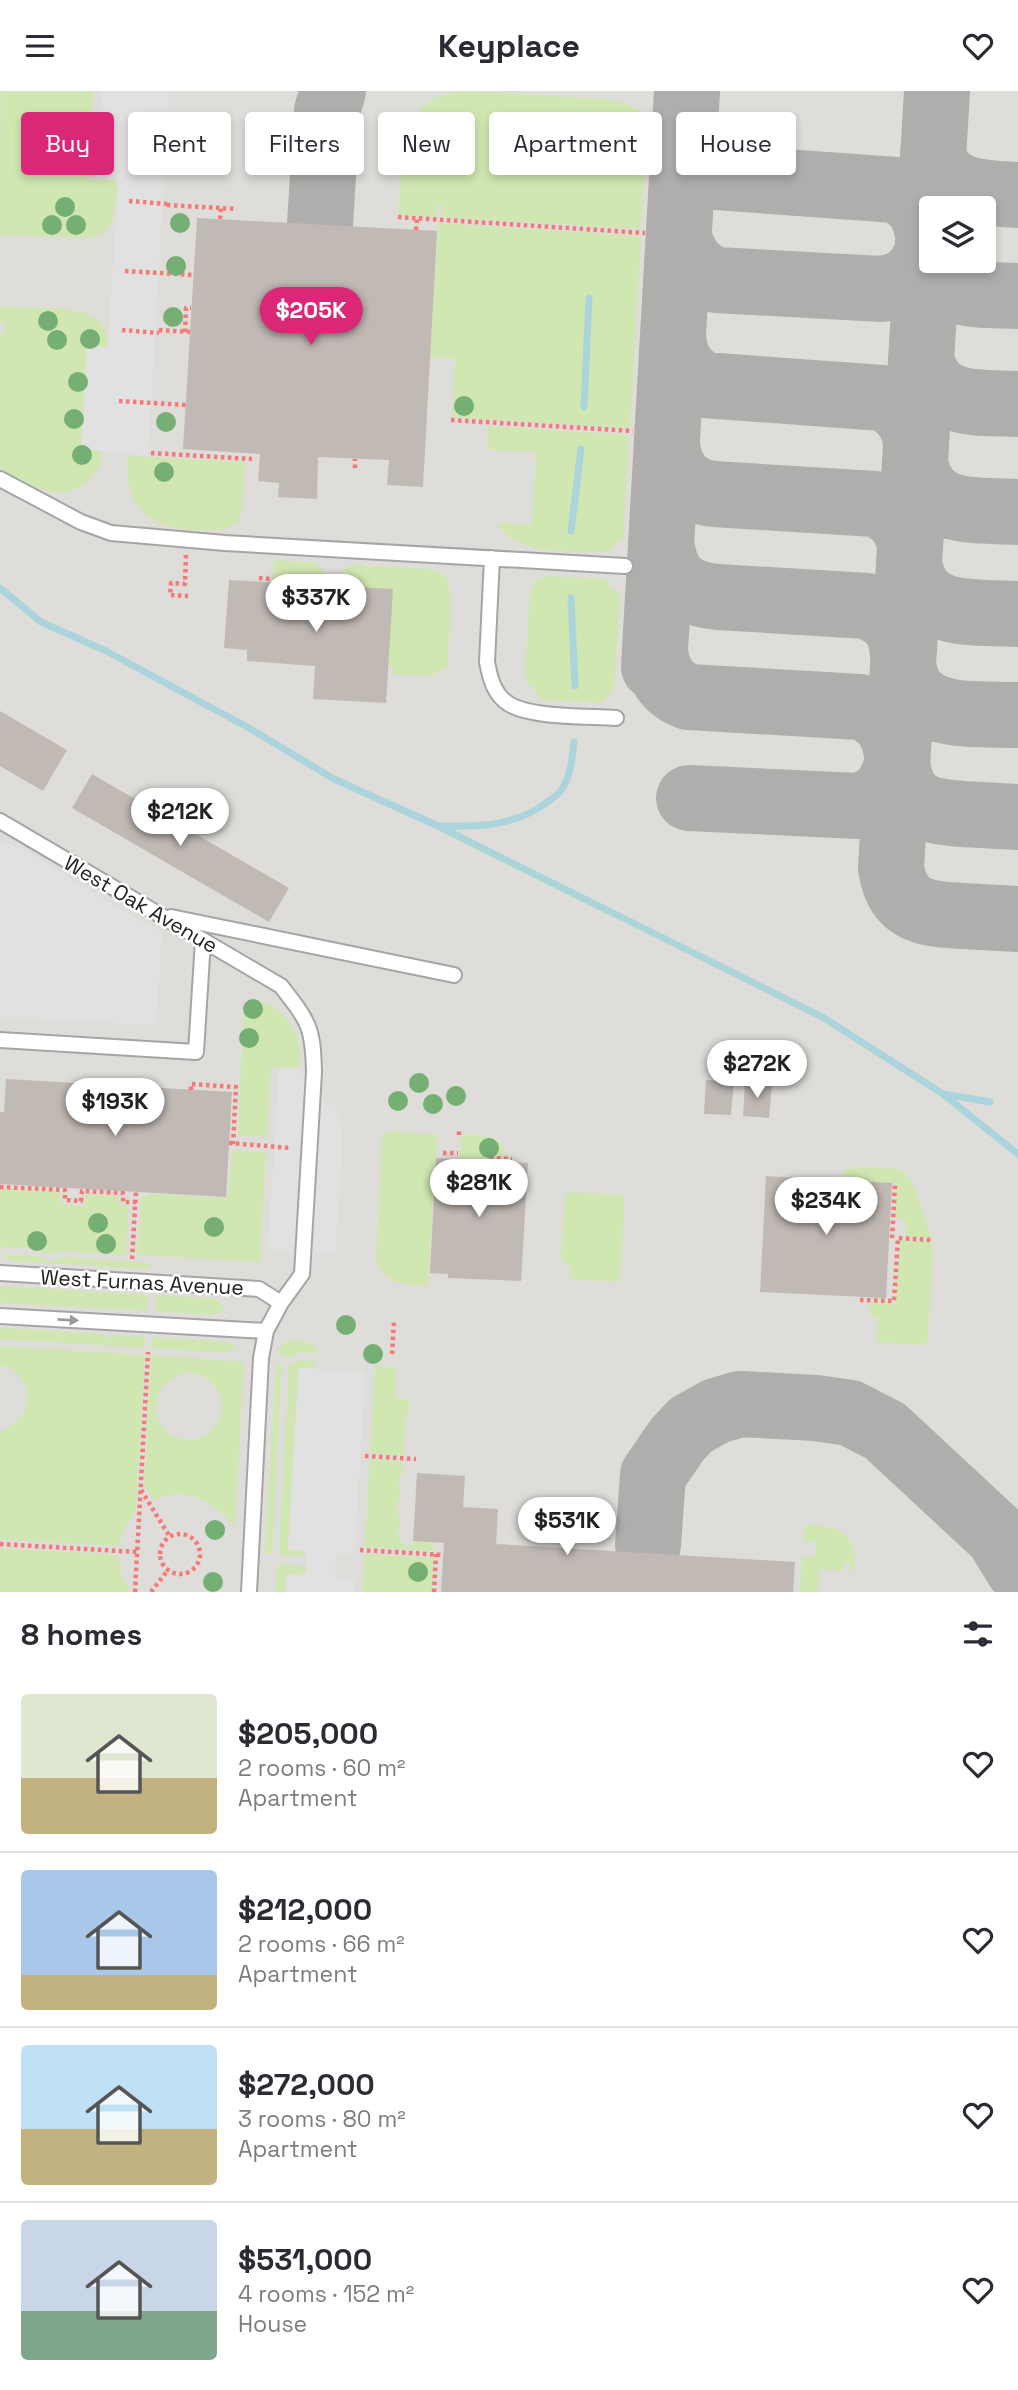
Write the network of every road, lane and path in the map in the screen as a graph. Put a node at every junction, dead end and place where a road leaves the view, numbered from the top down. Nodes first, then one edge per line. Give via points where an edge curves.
1 (129, 201) dead end
2 (221, 208) junction
3 (237, 209) dead end
4 (398, 217) dead end
5 (220, 219) dead end
6 (417, 219) junction
7 (416, 230) dead end
8 (645, 233) dead end
9 (125, 271) dead end
10 (193, 275) dead end
11 (191, 308) dead end
12 (122, 330) dead end
13 (119, 401) dead end
14 (186, 405) dead end
15 (452, 420) dead end
16 (633, 431) dead end
17 (152, 453) dead end
18 (252, 459) dead end
19 (355, 459) dead end
20 (355, 468) dead end
21 (0, 479) edge
22 (492, 558) junction
23 (625, 566) dead end
24 (186, 575) dead end
25 (259, 578) dead end
26 (271, 579) dead end
27 (188, 596) dead end
28 (616, 717) dead end
29 (0, 821) edge
30 (159, 914) junction
31 (203, 940) junction
32 (454, 975) dead end
33 (0, 1040) edge
34 (191, 1090) dead end
35 (459, 1128) dead end
36 (459, 1135) dead end
37 (294, 1148) dead end
38 (443, 1153) dead end
39 (458, 1153) dead end
40 (490, 1157) dead end
41 (512, 1159) dead end
42 (895, 1185) dead end
43 (0, 1187) edge
44 (136, 1192) dead end
45 (136, 1202) junction
46 (892, 1238) dead end
47 (931, 1240) dead end
48 (132, 1259) dead end
49 (0, 1273) edge
50 (860, 1300) dead end
51 (281, 1303) junction
52 (0, 1316) edge
53 (394, 1322) dead end
54 (265, 1331) junction
55 (148, 1352) dead end
56 (392, 1354) dead end
57 (365, 1456) dead end
58 (416, 1459) dead end
59 (141, 1489) junction
60 (170, 1537) junction
61 (0, 1544) edge
62 (360, 1550) dead end
63 (137, 1552) junction
64 (436, 1554) junction
65 (444, 1555) dead end
66 (168, 1570) junction
67 (135, 1592) edge
68 (151, 1592) edge
69 (249, 1592) edge
70 (434, 1592) edge

1 - 2 path
2 - 3 path
2 - 5 path
4 - 6 path
6 - 7 path
6 - 8 path
9 - 10 path
11 - 12 path via 186,308 188,332
13 - 14 path
15 - 16 path
17 - 18 path
19 - 20 path
21 - 22 lane via 111,533 225,544
22 - 23 lane
22 - 28 lane via 487,662 496,691 509,704 534,712
24 - 27 path via 185,584 171,583 170,595
25 - 26 path
29 - 30 lane, West Oak Avenue
30 - 31 lane, West Oak Avenue
30 - 32 lane
31 - 33 lane via 196,1052
31 - 51 lane, West Oak Avenue via 281,986 306,1017 313,1041 302,1274
34 - 37 path via 191,1084 236,1087 231,1144
35 - 36 path
38 - 39 path
40 - 41 path
42 - 46 path
43 - 45 path via 65,1190 65,1200 81,1201 82,1191 123,1193 123,1202
44 - 45 path
45 - 48 path
47 - 50 path via 898,1238 894,1301
49 - 51 lane, West Furnas Avenue via 259,1289
51 - 54 lane
52 -> 54 lane, West Furnas Avenue
53 - 56 path
54 - 69 lane
55 - 59 path
57 - 58 path
59 - 60 path
59 - 63 path
60 - 66 path via 160,1553
60 - 66 path via 181,1534 192,1539 199,1555 195,1566 185,1573
61 - 63 path
62 - 64 path
63 - 67 path
64 - 65 path
64 - 70 path
66 - 68 path

